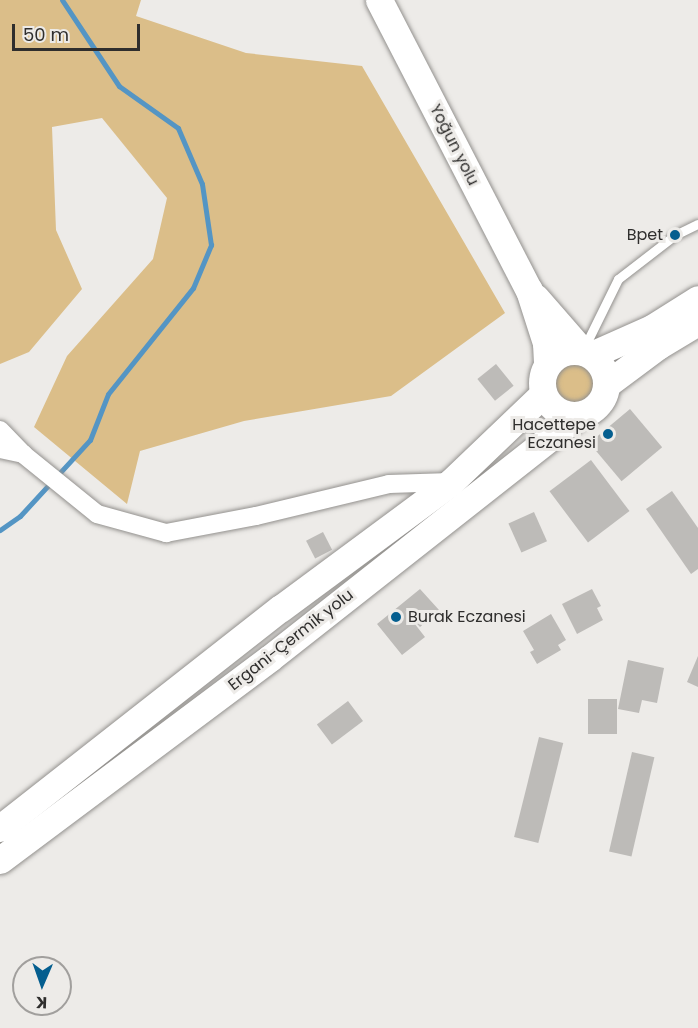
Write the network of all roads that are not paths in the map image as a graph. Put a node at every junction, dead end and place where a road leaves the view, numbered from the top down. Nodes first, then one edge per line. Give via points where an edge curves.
1 (378, 0) edge
2 (698, 224) edge
3 (529, 290) junction
4 (698, 299) edge
5 (698, 322) edge
6 (587, 353) junction
7 (547, 365) junction
8 (607, 384) junction
9 (543, 394) junction
10 (579, 415) junction
11 (0, 430) edge
12 (0, 449) edge
13 (23, 454) junction
14 (451, 482) junction
15 (0, 828) edge
16 (0, 860) edge

1 - 3 main road, Yoğun yolu
2 - 6 lane via 675,234 618,279
3 - 6 main road
3 - 7 main road via 546,343
4 - 6 main road via 652,328
5 - 8 main road
6 - 7 main road via 562,352
6 - 8 main road via 605,372
7 - 9 main road
8 - 10 main road via 599,404
9 - 10 main road via 557,411
9 - 14 main road, Ergani-Çermik yolu
10 - 16 main road, Ergani-Çermik yolu via 270,658
11 - 13 street
12 - 13 street
13 - 14 street via 97,514 166,533 389,484
14 - 15 main road, Ergani-Çermik yolu via 281,608

